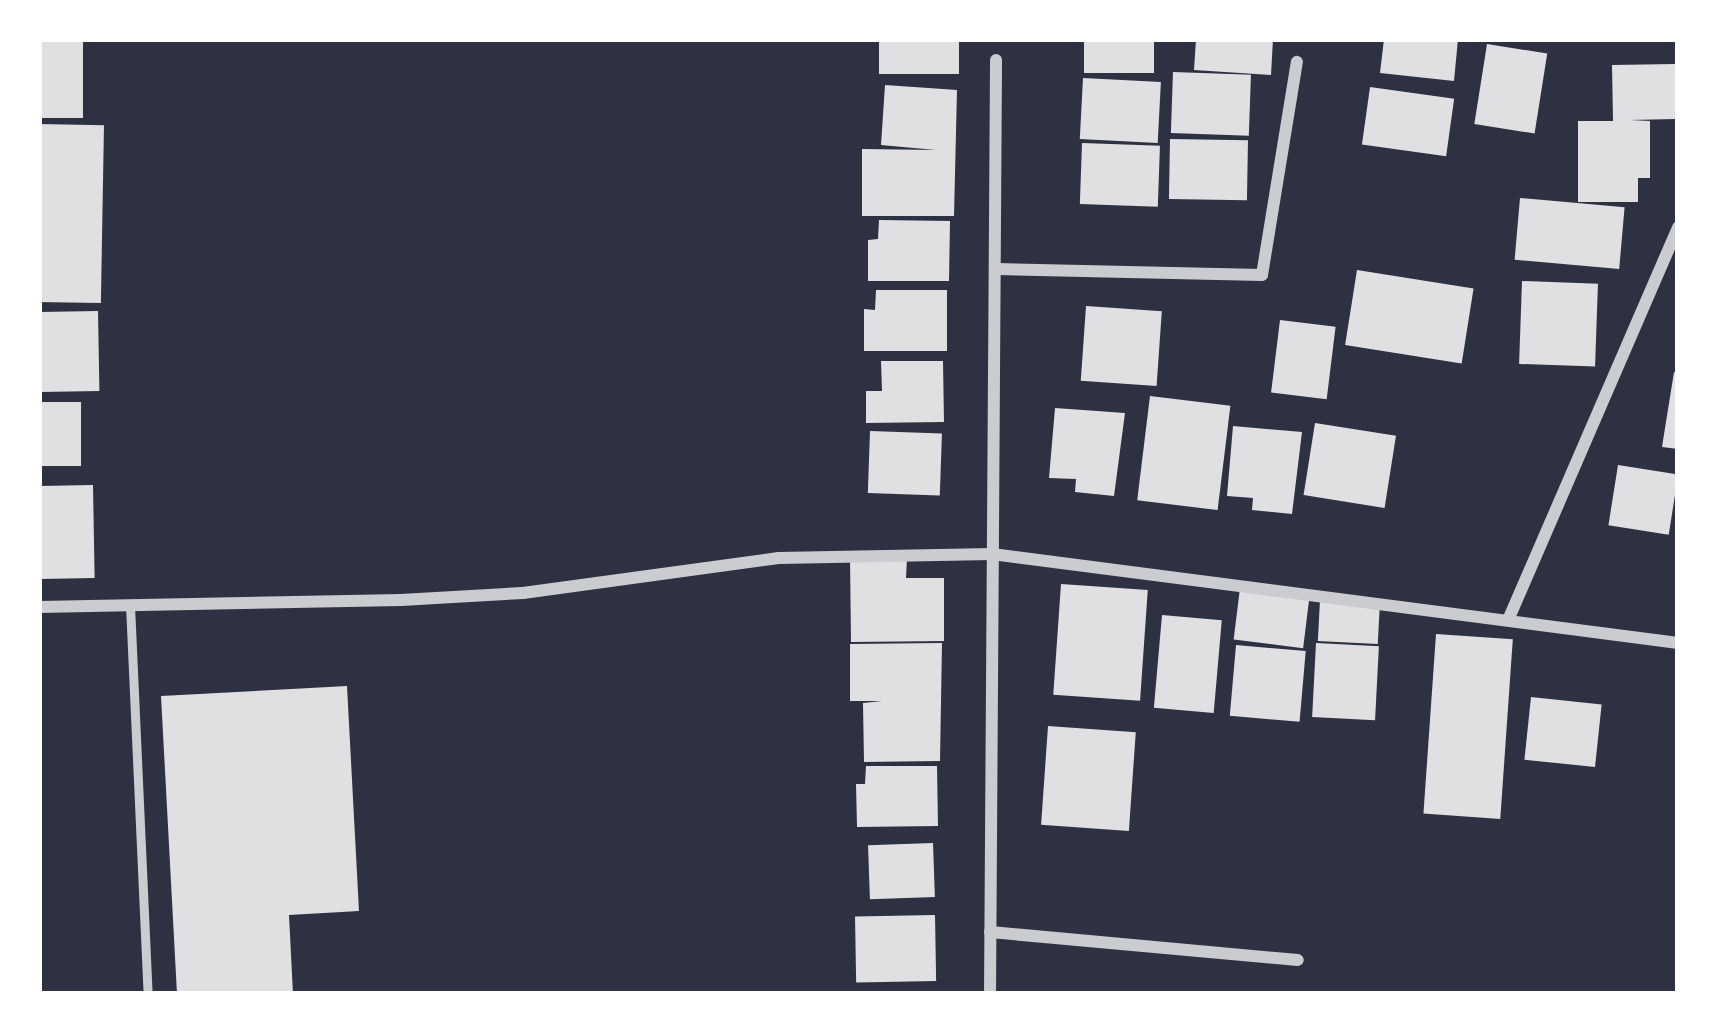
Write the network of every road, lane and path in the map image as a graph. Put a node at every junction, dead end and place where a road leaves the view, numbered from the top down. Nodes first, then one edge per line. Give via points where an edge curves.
1 (995, 60) dead end
2 (1297, 62) dead end
3 (1678, 227) edge
4 (996, 269) junction
5 (992, 554) junction
6 (130, 605) junction
7 (39, 607) edge
8 (1509, 618) junction
9 (1678, 643) edge
10 (991, 932) junction
11 (1298, 960) dead end
12 (148, 994) edge
13 (990, 994) edge

1 - 4 street
2 - 4 street via 1262,275
3 - 8 street
4 - 5 street
5 - 6 street via 778,558 523,593
5 - 8 street
5 - 10 street
6 - 7 street
6 - 12 lane
8 - 9 street
10 - 11 street
10 - 13 street

